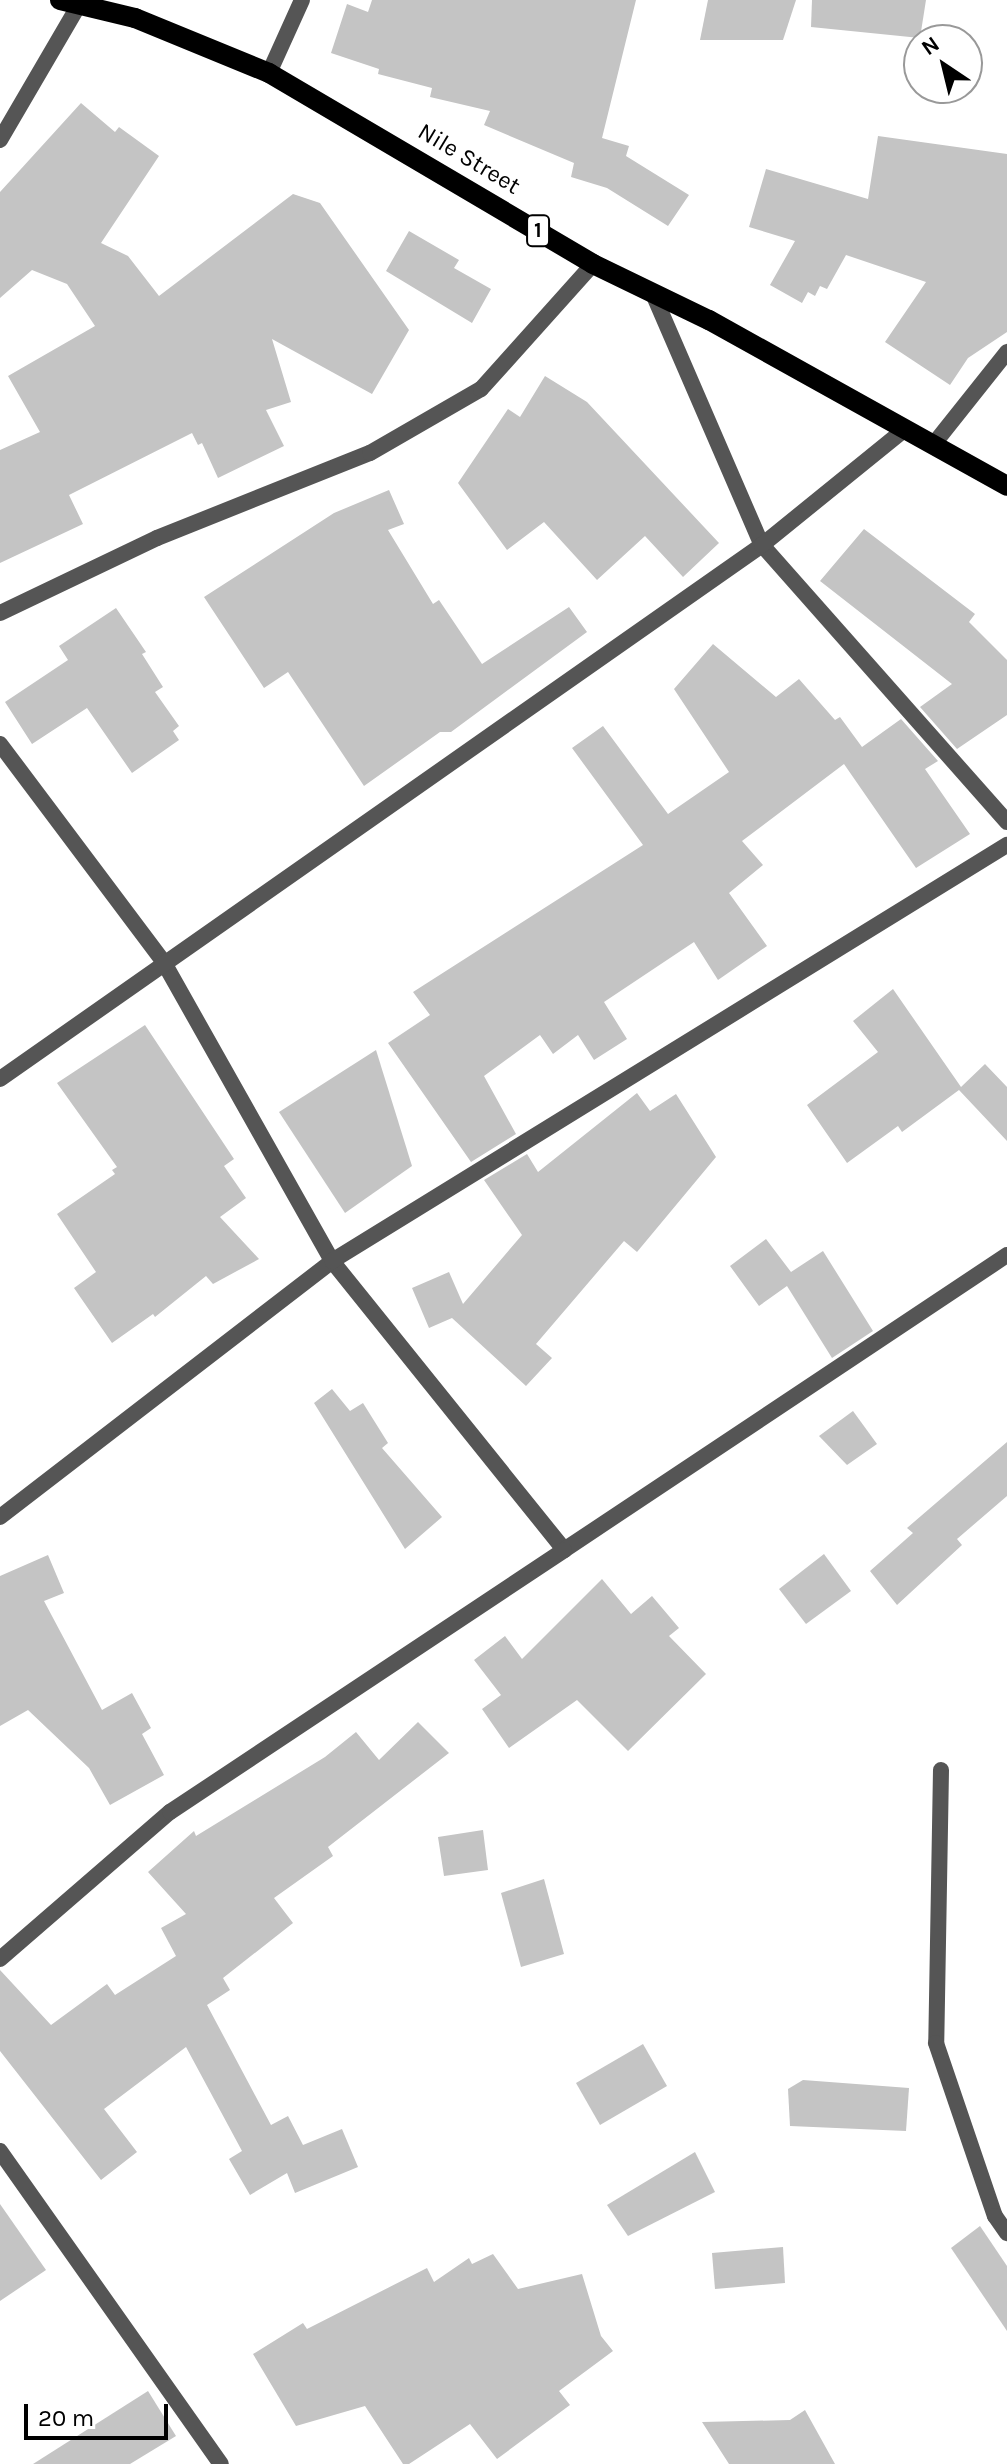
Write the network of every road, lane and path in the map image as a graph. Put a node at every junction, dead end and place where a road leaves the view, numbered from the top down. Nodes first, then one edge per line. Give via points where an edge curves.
1 (302, 0) edge
2 (70, 2) edge
3 (269, 73) junction
4 (0, 140) edge
5 (593, 264) junction
6 (654, 296) junction
7 (1007, 352) edge
8 (904, 430) junction
9 (933, 445) junction
10 (1007, 486) edge
11 (762, 545) junction
12 (0, 613) edge
13 (0, 744) edge
14 (1007, 822) edge
15 (1007, 845) edge
16 (163, 961) junction
17 (0, 1079) edge
18 (1007, 1255) edge
19 (332, 1261) junction
20 (0, 1517) edge
21 (564, 1550) junction
22 (941, 1770) dead end
23 (0, 1959) edge
24 (0, 2151) edge
25 (1007, 2233) edge
26 (221, 2464) edge

1 - 3 street
2 - 3 main road, Nile Street / 1 via 135,18
2 - 4 street
3 - 5 main road, Nile Street / 1
5 - 6 main road, Nile Street / 1
5 - 12 street via 481,389 370,453 157,538
6 - 8 main road, Nile Street / 1 via 709,320
6 - 11 street
7 - 9 street
8 - 9 main road, Nile Street / 1
8 - 11 street
9 - 10 main road, Nile Street / 1
11 - 14 street
11 - 16 street
13 - 16 street
15 - 19 street
16 - 17 street
16 - 19 street
18 - 21 street
19 - 20 street
19 - 21 street
21 - 23 street via 170,1812
22 - 25 street via 936,2043 995,2216
24 - 26 street

